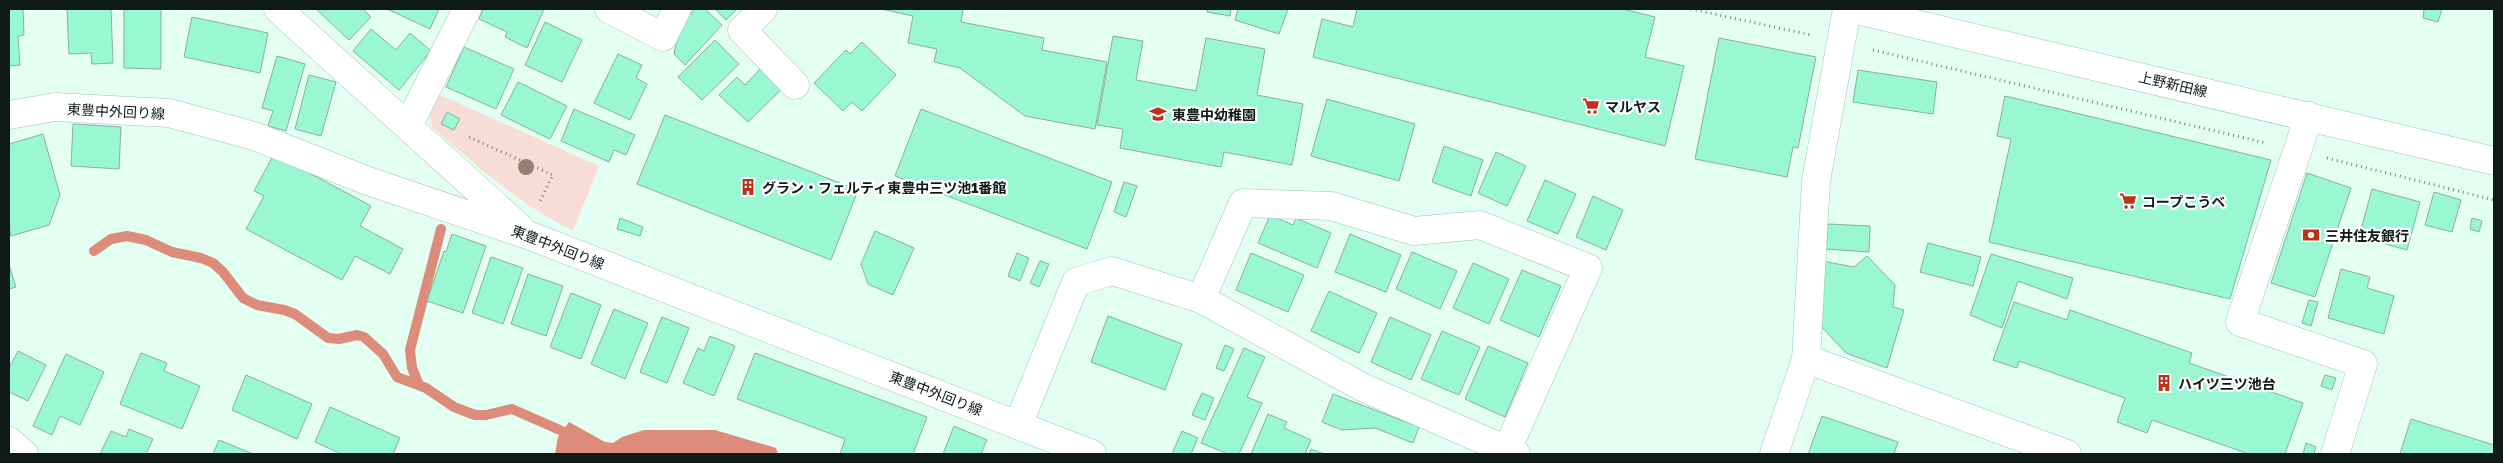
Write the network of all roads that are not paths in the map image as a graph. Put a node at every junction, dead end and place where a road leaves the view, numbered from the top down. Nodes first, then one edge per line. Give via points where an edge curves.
1 (278, 9) edge
2 (467, 9) edge
3 (609, 9) edge
4 (677, 9) edge
5 (763, 9) edge
6 (1847, 9) edge
7 (1852, 9) edge
8 (795, 85) dead end
9 (9, 115) edge
10 (2309, 116) junction
11 (408, 126) junction
12 (2494, 162) edge
13 (528, 235) junction
14 (1201, 298) junction
15 (1806, 359) junction
16 (1018, 425) junction
17 (9, 441) edge
18 (1511, 452) edge
19 (24, 454) edge
20 (1092, 454) edge
21 (1774, 454) edge
22 (2067, 454) edge
23 (2335, 454) edge

1 - 11 street
2 - 11 street
3 - 4 street via 663,37
5 - 8 street via 742,30
6 - 15 street via 1816,181
7 - 10 street, 上野新田線
9 - 13 street, 東豊中外回り線 via 55,107 169,113 254,136 368,181
10 - 12 street, 上野新田線
10 - 23 street via 2240,322 2363,364
11 - 13 street
13 - 16 street, 東豊中外回り線
14 - 16 street via 1112,271 1076,282
14 - 18 street via 1364,388
14 - 18 street via 1243,203 1330,206 1414,231 1480,225 1588,268
15 - 21 street
15 - 22 street
16 - 20 street, 東豊中外回り線
17 - 19 street

